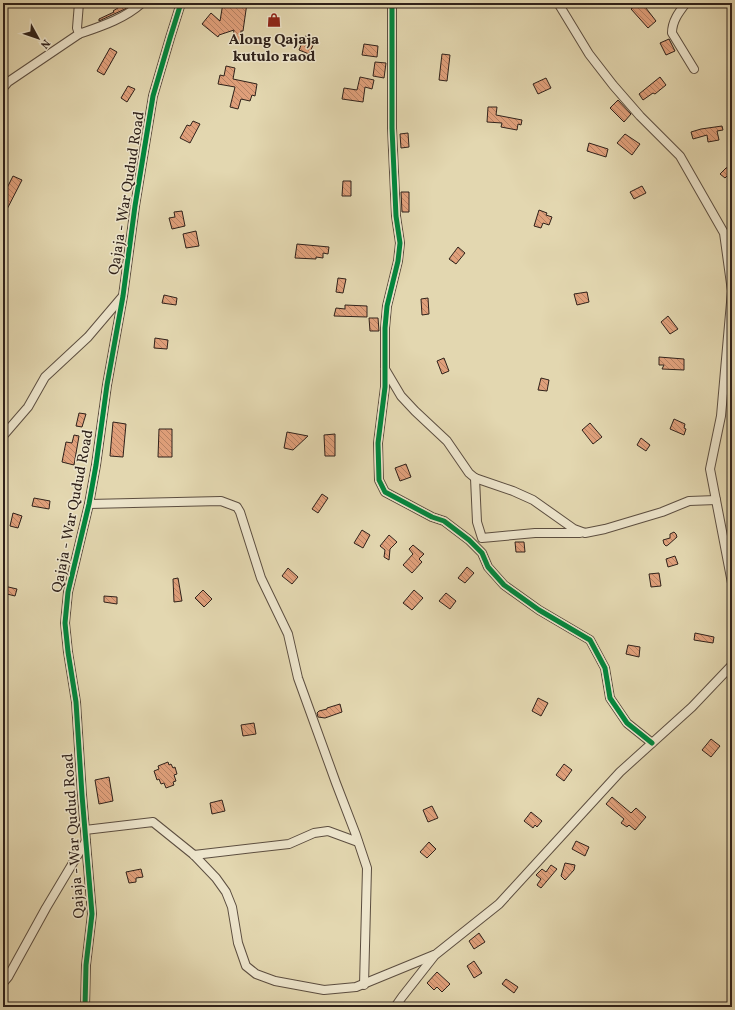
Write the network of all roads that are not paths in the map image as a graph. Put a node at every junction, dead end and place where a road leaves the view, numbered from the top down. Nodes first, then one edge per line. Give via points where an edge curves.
1 (79, 3) edge
2 (142, 3) edge
3 (181, 3) edge
4 (392, 3) edge
5 (558, 3) edge
6 (686, 3) edge
7 (79, 34) junction
8 (694, 69) dead end
9 (5, 82) edge
10 (122, 296) junction
11 (385, 369) junction
12 (3, 436) edge
13 (475, 478) junction
14 (716, 500) junction
15 (89, 504) junction
16 (585, 532) junction
17 (482, 538) junction
18 (482, 553) junction
19 (732, 583) edge
20 (732, 665) edge
21 (652, 743) junction
22 (85, 830) junction
23 (86, 841) junction
24 (358, 842) junction
25 (194, 855) junction
26 (434, 955) junction
27 (3, 983) edge
28 (364, 985) junction
29 (85, 1007) edge
30 (395, 1007) edge

1 - 7 street
2 - 7 street via 115,21
3 - 10 street, Qajaja - War Qudud Road via 154,96
4 - 11 street via 392,128 396,216 400,243 387,306
5 - 14 street via 588,54 640,116 680,156 724,233 732,291 721,416 710,469
6 - 8 street via 675,19 672,33
7 - 9 street
10 - 12 street via 88,337 45,377 28,407
10 - 15 street, Qajaja - War Qudud Road
11 - 13 street via 401,396 447,441
11 - 18 street via 378,443 379,480 385,492 432,518 444,521
13 - 16 street via 513,490 533,500 574,529
13 - 17 street via 477,522
14 - 16 street via 688,500 662,512 605,529
14 - 19 street
15 - 22 street, Qajaja - War Qudud Road via 68,592 65,623 76,702
15 - 24 street via 222,501 237,507 261,578 288,634 298,678
16 - 17 street
17 - 18 street
18 - 21 street via 488,567 504,585 539,610 590,640 605,668 610,698 627,723
20 - 21 street via 692,707
21 - 26 street via 620,772 499,904
22 - 23 street, Qajaja - War Qudud Road
22 - 25 street via 153,822
23 - 27 street
23 - 29 street, Qajaja - War Qudud Road via 92,914 86,965
24 - 25 street via 328,831 314,833 289,844
24 - 28 street via 367,868
25 - 28 street via 226,892 246,966 256,974 274,981 324,990
26 - 28 street
26 - 30 street

